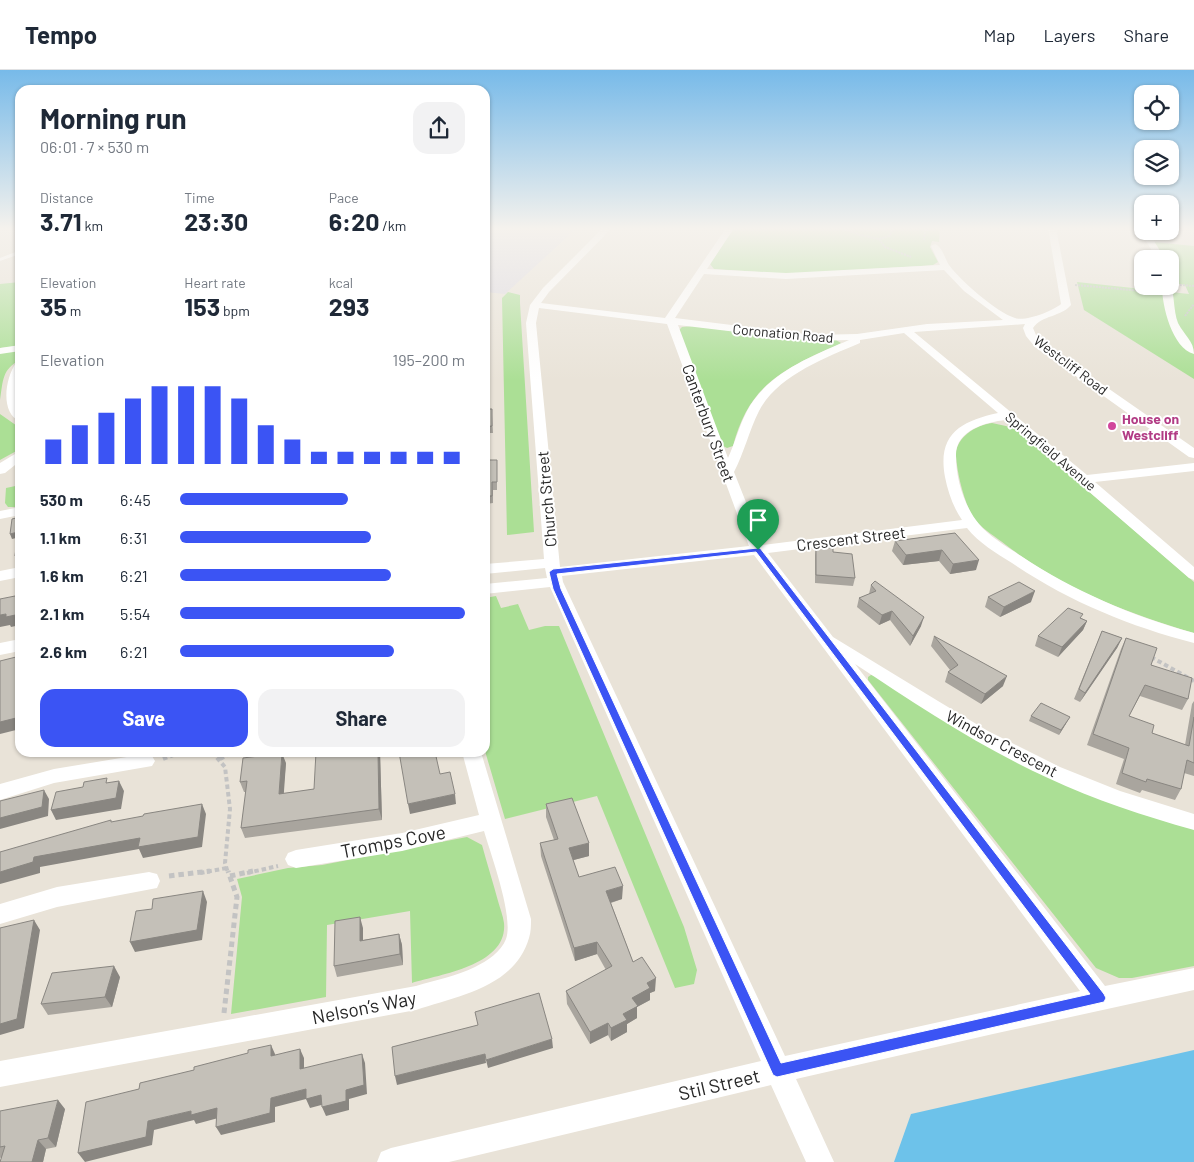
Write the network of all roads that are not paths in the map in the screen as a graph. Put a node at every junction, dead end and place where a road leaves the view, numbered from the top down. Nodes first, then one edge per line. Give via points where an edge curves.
1 (557, 279) edge
2 (697, 279) edge
3 (958, 279) edge
4 (1061, 279) edge
5 (1167, 295) edge
6 (535, 305) junction
7 (1012, 321) junction
8 (671, 322) junction
9 (1032, 322) junction
10 (906, 330) junction
11 (872, 335) junction
12 (15, 349) edge
13 (0, 351) edge
14 (1194, 351) edge
15 (15, 372) edge
16 (15, 413) edge
17 (1008, 416) junction
18 (1194, 454) edge
19 (15, 458) edge
20 (1194, 467) edge
21 (0, 470) edge
22 (728, 471) junction
23 (1084, 479) junction
24 (15, 512) edge
25 (0, 515) edge
26 (971, 523) junction
27 (758, 550) junction
28 (490, 570) edge
29 (553, 572) junction
30 (15, 573) edge
31 (1194, 575) edge
32 (0, 576) edge
33 (490, 589) edge
34 (823, 637) junction
35 (1194, 638) edge
36 (15, 646) edge
37 (0, 649) edge
38 (471, 757) edge
39 (115, 759) edge
40 (145, 761) dead end
41 (0, 792) edge
42 (490, 821) junction
43 (1194, 822) edge
44 (296, 859) road end
45 (149, 881) road end
46 (0, 914) edge
47 (1194, 979) edge
48 (1100, 998) junction
49 (777, 1070) junction
50 (0, 1074) edge
51 (391, 1162) edge
52 (820, 1162) edge

1 - 6 street
2 - 8 street via 670,318
3 - 7 street
4 - 9 street, Westcliff Road via 1065,306
5 - 14 street via 1172,322
6 - 8 street, Coronation Road
6 - 29 street, Church Street via 531,323
7 - 9 street, Coronation Road
7 - 10 street, Coronation Road
8 - 11 street, Coronation Road via 799,337
8 - 22 street, Canterbury Street
9 - 18 street, Westcliff Road via 1028,332 1039,344
10 - 11 street, Coronation Road
10 - 17 street, Springfield Avenue
11 - 22 street via 806,363 769,389 753,410
12 - 13 street
15 - 16 street via 10,404
17 - 23 street, Springfield Avenue
17 - 26 street via 971,426 958,436 951,448 950,465 957,495
19 - 21 street
20 - 23 street
22 - 27 street, Canterbury Street
23 - 31 street, Springfield Avenue
24 - 25 street
26 - 27 street, Crescent Street
26 - 35 street via 1015,559 1077,595 1127,617
27 - 29 street, Crescent Street
27 - 34 street, Canterbury Street
28 - 29 street
29 - 33 street
29 - 49 street, Church Street
30 - 32 street
34 - 43 street, Windsor Crescent via 960,722 1034,763 1121,799
34 - 48 street, Canterbury Street
36 - 37 street
38 - 42 street, Nelson’s Way
39 - 40 street
39 - 41 street
42 - 44 street, Tromps Cove via 402,842
42 - 50 street, Nelson’s Way via 520,919 515,947 508,959 496,969 416,998
45 - 46 street via 57,897
47 - 48 street, Stil Street
48 - 49 street, Stil Street
49 - 51 street, Stil Street
49 - 52 street, Church Street

